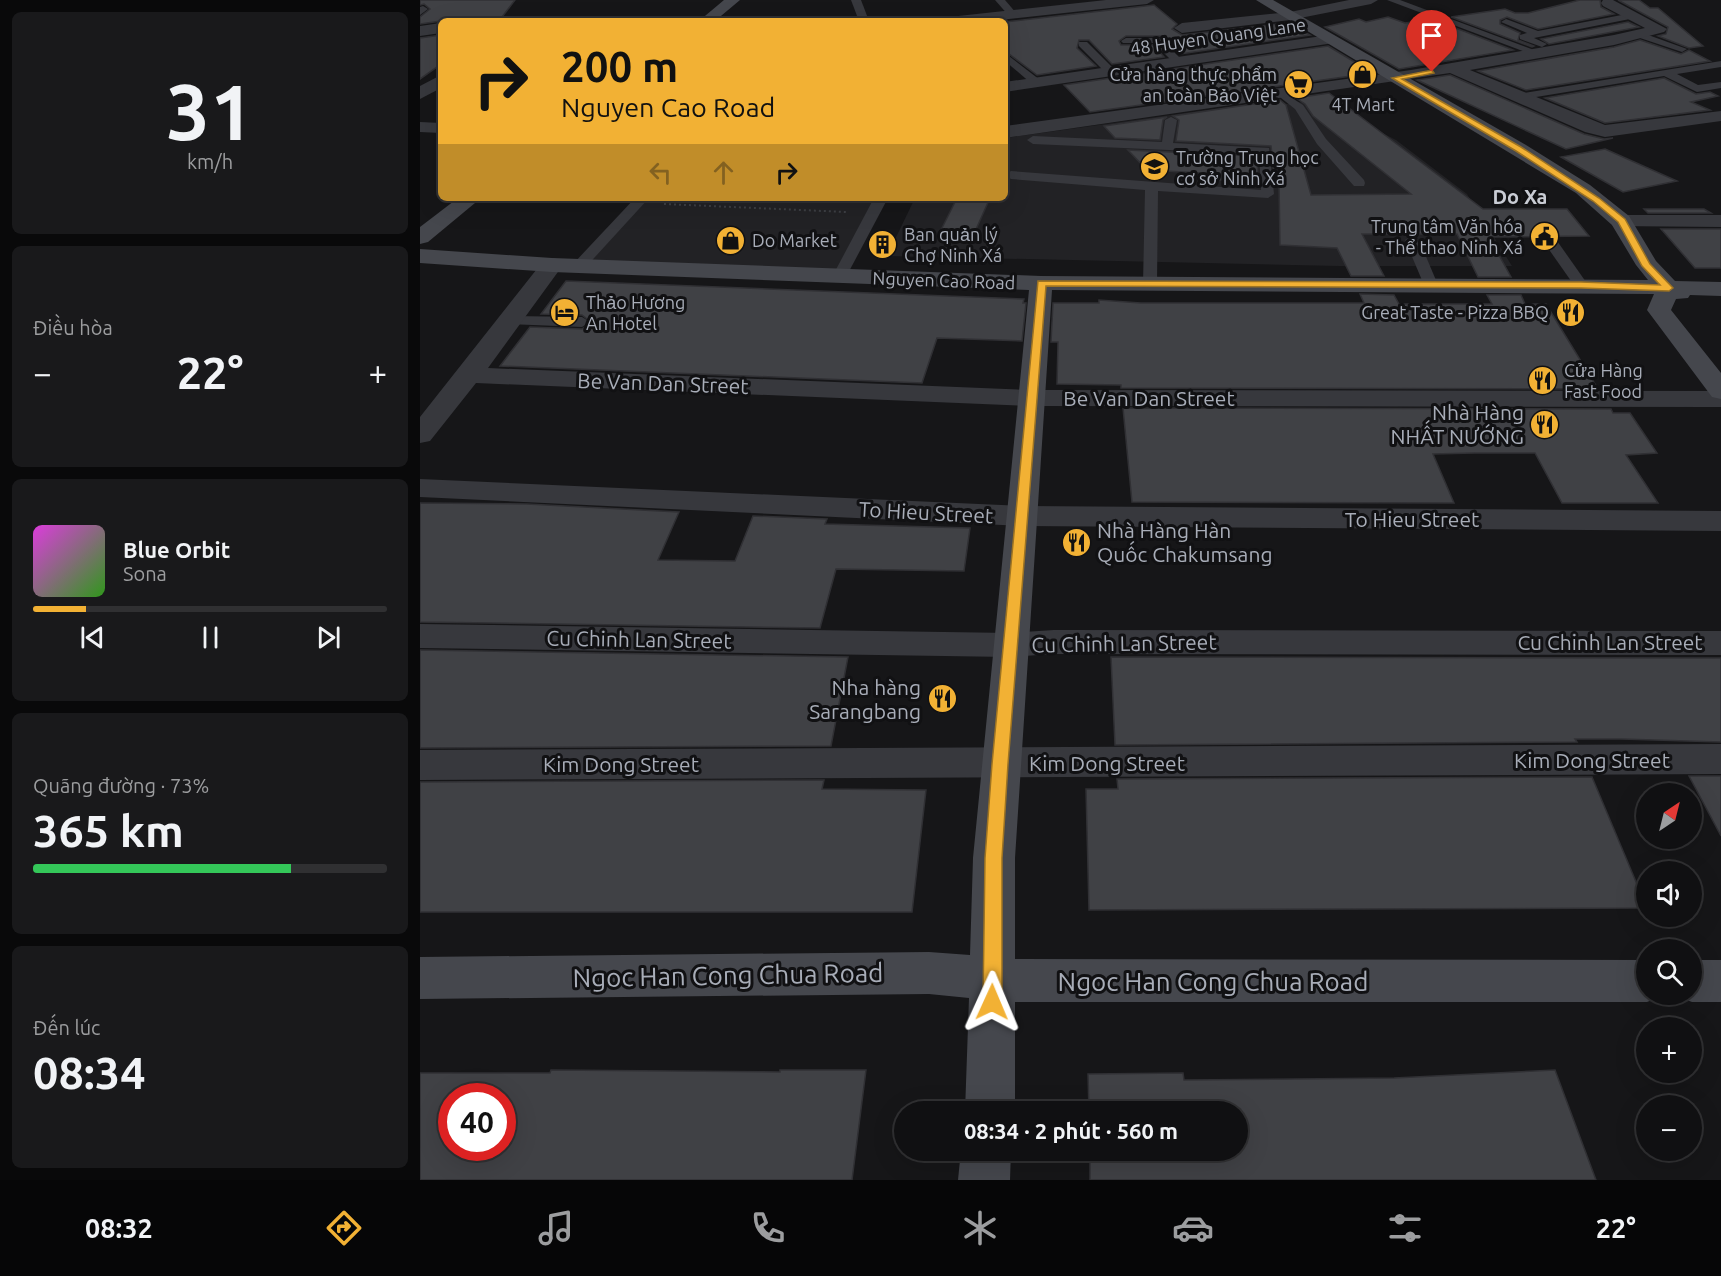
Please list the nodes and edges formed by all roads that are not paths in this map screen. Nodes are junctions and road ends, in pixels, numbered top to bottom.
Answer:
1 (733, 0) edge
2 (856, 0) edge
3 (1000, 0) edge
4 (1147, 0) edge
5 (1263, 0) edge
6 (1371, 0) edge
7 (1392, 0) edge
8 (1608, 3) dead end
9 (1012, 15) junction
10 (1290, 16) junction
11 (1632, 16) junction
12 (710, 18) edge
13 (863, 18) edge
14 (980, 18) edge
15 (1506, 22) dead end
16 (438, 28) edge
17 (1182, 28) dead end
18 (420, 31) edge
19 (1537, 34) junction
20 (1637, 34) junction
21 (1329, 40) junction
22 (1126, 41) dead end
23 (1083, 44) dead end
24 (1682, 49) dead end
25 (1557, 50) junction
26 (1537, 53) junction
27 (1008, 59) edge
28 (1179, 62) junction
29 (1721, 63) edge
30 (1452, 68) junction
31 (1111, 72) junction
32 (1664, 72) junction
33 (1395, 78) junction
34 (438, 82) edge
35 (1036, 82) junction
36 (1721, 85) edge
37 (1008, 87) edge
38 (420, 94) edge
39 (1281, 94) junction
40 (1518, 97) junction
41 (1721, 116) edge
42 (1172, 120) dead end
43 (420, 127) edge
44 (438, 128) edge
45 (1008, 132) edge
46 (1033, 140) dead end
47 (1167, 146) junction
48 (1011, 175) dead end
49 (1359, 183) dead end
50 (1152, 188) junction
51 (467, 201) edge
52 (639, 201) edge
53 (879, 201) edge
54 (1622, 221) junction
55 (1721, 221) edge
56 (420, 237) edge
57 (1412, 240) dead end
58 (1550, 241) dead end
59 (420, 256) edge
60 (552, 265) junction
61 (579, 266) junction
62 (839, 277) junction
63 (1041, 283) junction
64 (1150, 284) junction
65 (1431, 285) junction
66 (1581, 285) junction
67 (1669, 288) junction
68 (1721, 290) edge
69 (1721, 309) edge
70 (511, 321) junction
71 (582, 322) dead end
72 (469, 375) junction
73 (1721, 391) edge
74 (1031, 398) junction
75 (1721, 399) edge
76 (420, 435) edge
77 (420, 488) edge
78 (1023, 516) junction
79 (1721, 521) edge
80 (420, 636) edge
81 (1721, 643) edge
82 (1010, 645) junction
83 (1721, 759) edge
84 (1000, 764) junction
85 (420, 765) edge
86 (420, 978) edge
87 (992, 978) junction
88 (1636, 981) edge
89 (1702, 981) edge
90 (1721, 981) edge
91 (990, 1101) edge
92 (985, 1161) edge
93 (984, 1180) edge

1 - 12 main road
2 - 13 lane
3 - 9 lane
4 - 9 street
5 - 10 main road
6 - 10 street
7 - 26 lane
8 - 11 street
9 - 14 street
10 - 17 street
10 - 21 main road
11 - 19 lane
11 - 20 street
15 - 19 lane
16 - 18 street
19 - 25 lane
20 - 24 lane
20 - 25 street
21 - 28 street, 48 Huyen Quang Lane
21 - 33 main road
22 - 28 lane
23 - 31 lane
25 - 26 street
26 - 30 street
27 - 35 lane
28 - 31 street, 48 Huyen Quang Lane
29 - 32 lane
30 - 33 street
30 - 40 street
31 - 35 street, 48 Huyen Quang Lane
32 - 36 lane
32 - 40 lane
33 - 39 street
33 - 54 main road
34 - 38 street
35 - 37 street, 48 Huyen Quang Lane
39 - 45 street
39 - 49 lane
40 - 41 street
42 - 47 lane
43 - 44 street
46 - 47 lane
47 - 50 lane
48 - 50 lane
50 - 64 lane
51 - 56 main road
52 - 61 lane
53 - 62 lane
54 - 55 street
54 - 67 main road
57 - 65 lane
58 - 66 lane
59 - 60 main road, Nguyen Cao Road
60 - 61 main road, Nguyen Cao Road
60 - 70 street
61 - 62 main road, Nguyen Cao Road
62 - 63 main road, Nguyen Cao Road
63 - 64 main road, Nguyen Cao Road
63 - 74 main road
64 - 65 main road, Nguyen Cao Road
65 - 66 main road, Nguyen Cao Road
66 - 67 main road, Nguyen Cao Road
67 - 68 main road, Nguyen Cao Road
67 - 69 main road
67 - 73 main road
70 - 71 lane
70 - 72 street
72 - 74 street, Be Van Dan Street
72 - 76 street
74 - 75 street, Be Van Dan Street
74 - 78 main road
77 - 78 street, To Hieu Street
78 - 79 street, To Hieu Street
78 - 82 main road
80 - 82 street, Cu Chinh Lan Street
81 - 82 street, Cu Chinh Lan Street
82 - 84 main road
83 - 84 street, Kim Dong Street
84 - 85 street, Kim Dong Street
84 - 87 main road
86 - 87 main road, Ngoc Han Cong Chua Road
87 - 88 main road, Ngoc Han Cong Chua Road
87 - 91 main road
89 - 90 main road
92 - 93 main road

